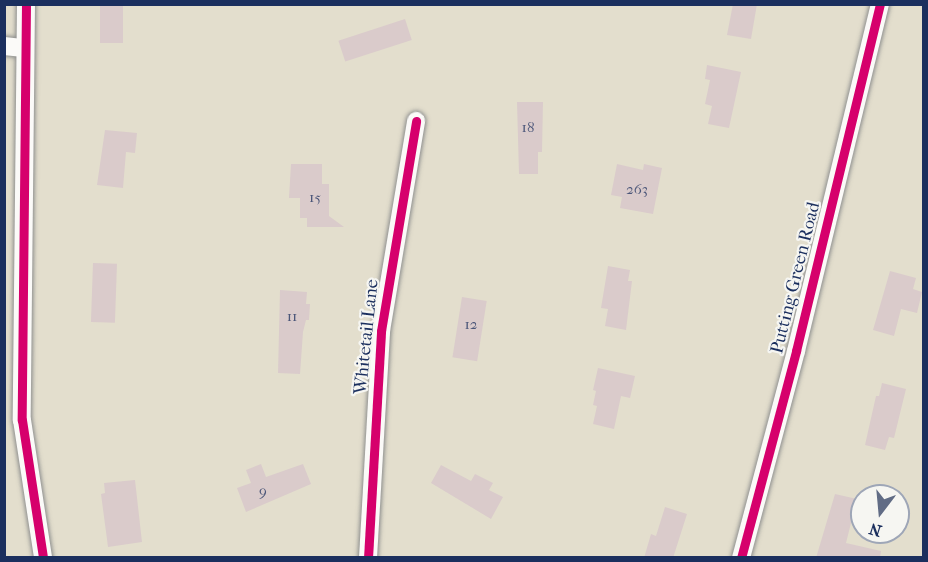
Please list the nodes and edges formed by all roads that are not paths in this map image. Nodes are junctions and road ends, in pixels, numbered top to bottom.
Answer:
1 (26, 4) edge
2 (880, 4) edge
3 (4, 46) edge
4 (24, 48) junction
5 (416, 122) dead end
6 (44, 558) edge
7 (368, 558) edge
8 (741, 558) edge

1 - 4 street
2 - 8 street, Putting Green Road
3 - 4 street
4 - 6 street
5 - 7 street, Whitetail Lane

